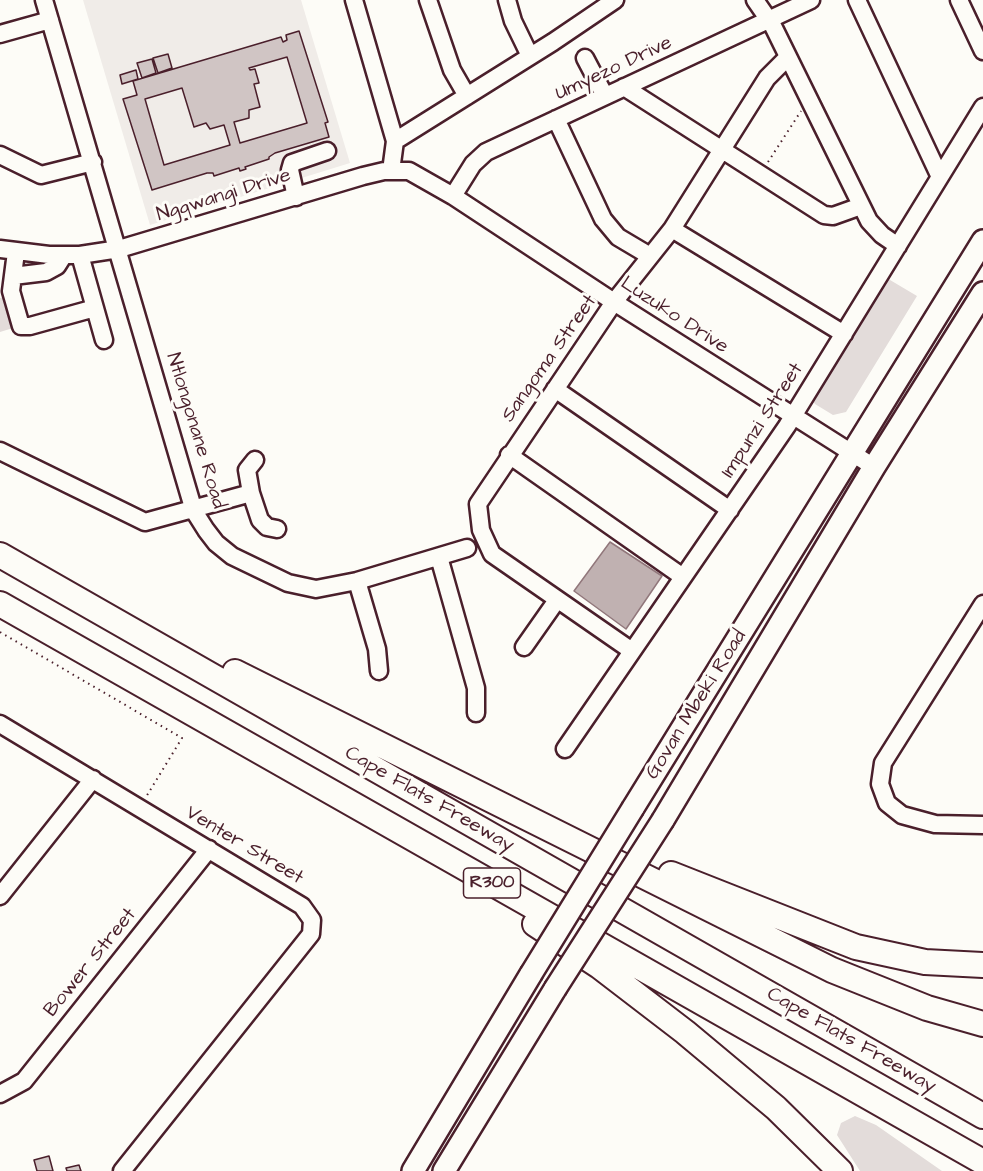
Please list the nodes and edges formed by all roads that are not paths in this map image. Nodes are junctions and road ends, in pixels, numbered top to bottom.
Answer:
1 (44, 0) edge
2 (354, 0) edge
3 (429, 0) edge
4 (507, 0) edge
5 (615, 0) edge
6 (754, 0) edge
7 (811, 0) edge
8 (857, 0) edge
9 (959, 0) edge
10 (591, 6) edge
11 (50, 20) junction
12 (769, 20) junction
13 (0, 34) edge
14 (983, 51) edge
15 (530, 56) junction
16 (788, 57) junction
17 (585, 58) dead end
18 (624, 87) junction
19 (467, 96) junction
20 (605, 96) junction
21 (983, 107) edge
22 (556, 119) junction
23 (395, 141) junction
24 (721, 150) junction
25 (327, 151) dead end
26 (0, 155) edge
27 (93, 162) junction
28 (391, 171) junction
29 (940, 177) junction
30 (453, 196) junction
31 (296, 197) junction
32 (861, 206) junction
33 (672, 228) junction
34 (983, 241) edge
35 (898, 246) junction
36 (119, 249) junction
37 (8, 251) edge
38 (72, 255) junction
39 (650, 256) junction
40 (13, 276) junction
41 (983, 292) edge
42 (614, 302) junction
43 (95, 308) junction
44 (844, 334) junction
45 (104, 340) dead end
46 (555, 389) junction
47 (793, 416) junction
48 (0, 451) edge
49 (852, 453) junction
50 (509, 455) junction
51 (255, 460) dead end
52 (874, 467) junction
53 (251, 493) junction
54 (194, 510) junction
55 (730, 510) junction
56 (277, 529) dead end
57 (467, 548) dead end
58 (0, 555) edge
59 (439, 557) junction
60 (683, 577) junction
61 (357, 581) junction
62 (64, 592) junction
63 (557, 600) junction
64 (0, 604) edge
65 (983, 604) edge
66 (524, 647) dead end
67 (632, 651) junction
68 (379, 671) dead end
69 (476, 712) dead end
70 (0, 724) edge
71 (565, 749) dead end
72 (259, 752) junction
73 (93, 779) junction
74 (983, 825) edge
75 (572, 841) junction
76 (209, 849) junction
77 (0, 896) edge
78 (983, 965) edge
79 (983, 1024) edge
80 (0, 1094) edge
81 (983, 1116) edge
82 (983, 1162) edge
83 (122, 1171) edge
84 (413, 1171) edge
85 (444, 1171) edge
86 (840, 1171) edge

1 - 11 street, Ntlongonane Road
2 - 23 street
3 - 19 street
4 - 15 street
5 - 10 street
6 - 12 street
7 - 12 street, Umyezo Drive
8 - 29 street
9 - 14 street
10 - 15 street
11 - 13 street
11 - 27 street, Ntlongonane Road
12 - 16 street
12 - 18 street, Umyezo Drive
15 - 19 street
16 - 24 street, Sangoma Street
16 - 32 street
17 - 20 street
18 - 20 street, Umyezo Drive
18 - 24 street
19 - 23 street
20 - 22 street, Umyezo Drive
21 - 29 street, Impunzi Street
22 - 30 street, Umyezo Drive
22 - 39 street
23 - 28 street
24 - 32 street
24 - 33 street, Sangoma Street
25 - 31 street
26 - 27 street
27 - 36 street, Ntlongonane Road
28 - 30 street, Ngqwangi Drive
28 - 31 street, Ngqwangi Drive
29 - 35 street, Impunzi Street
30 - 42 street, Luzuko Drive
31 - 36 street, Ngqwangi Drive
32 - 35 street
33 - 39 street, Sangoma Street
33 - 44 street
34 - 49 main road, Govan Mbeki Road
35 - 44 street, Impunzi Street
36 - 38 street, Ngqwangi Drive
36 - 54 street, Ntlongonane Road
37 - 38 street, Ngqwangi Drive
37 - 40 street
38 - 40 street
38 - 43 street
39 - 42 street, Sangoma Street
40 - 43 street
41 - 52 main road, Govan Mbeki Road
42 - 46 street, Sangoma Street
42 - 47 street, Luzuko Drive
43 - 45 street
44 - 47 street, Impunzi Street
46 - 50 street, Sangoma Street
46 - 55 street
47 - 49 street, Luzuko Drive
47 - 55 street, Impunzi Street
48 - 54 street
49 - 52 street, Luzuko Drive
49 - 84 main road, Govan Mbeki Road, bridge
50 - 60 street
50 - 63 street, Sangoma Street
51 - 53 street
52 - 85 main road, Govan Mbeki Road, bridge
53 - 54 street
53 - 56 street
54 - 61 street, Ntlongonane Road
55 - 60 street, Impunzi Street
57 - 59 street, Ntlongonane Road
58 - 62 highway, Cape Flats Freeway / R300
59 - 61 street, Ntlongonane Road
59 - 69 street
60 - 67 street, Impunzi Street
61 - 68 street
62 - 75 highway
62 - 81 highway, Cape Flats Freeway / R300
63 - 66 street
63 - 67 street, Sangoma Street
64 - 72 highway, Cape Flats Freeway / R300
65 - 74 street
67 - 71 street, Impunzi Street
70 - 73 street, Venter Street
72 - 82 highway, Cape Flats Freeway / R300
72 - 86 highway
73 - 76 street, Venter Street
73 - 77 street
75 - 78 highway
75 - 79 highway
76 - 80 street, Bower Street
76 - 83 street, Venter Street

